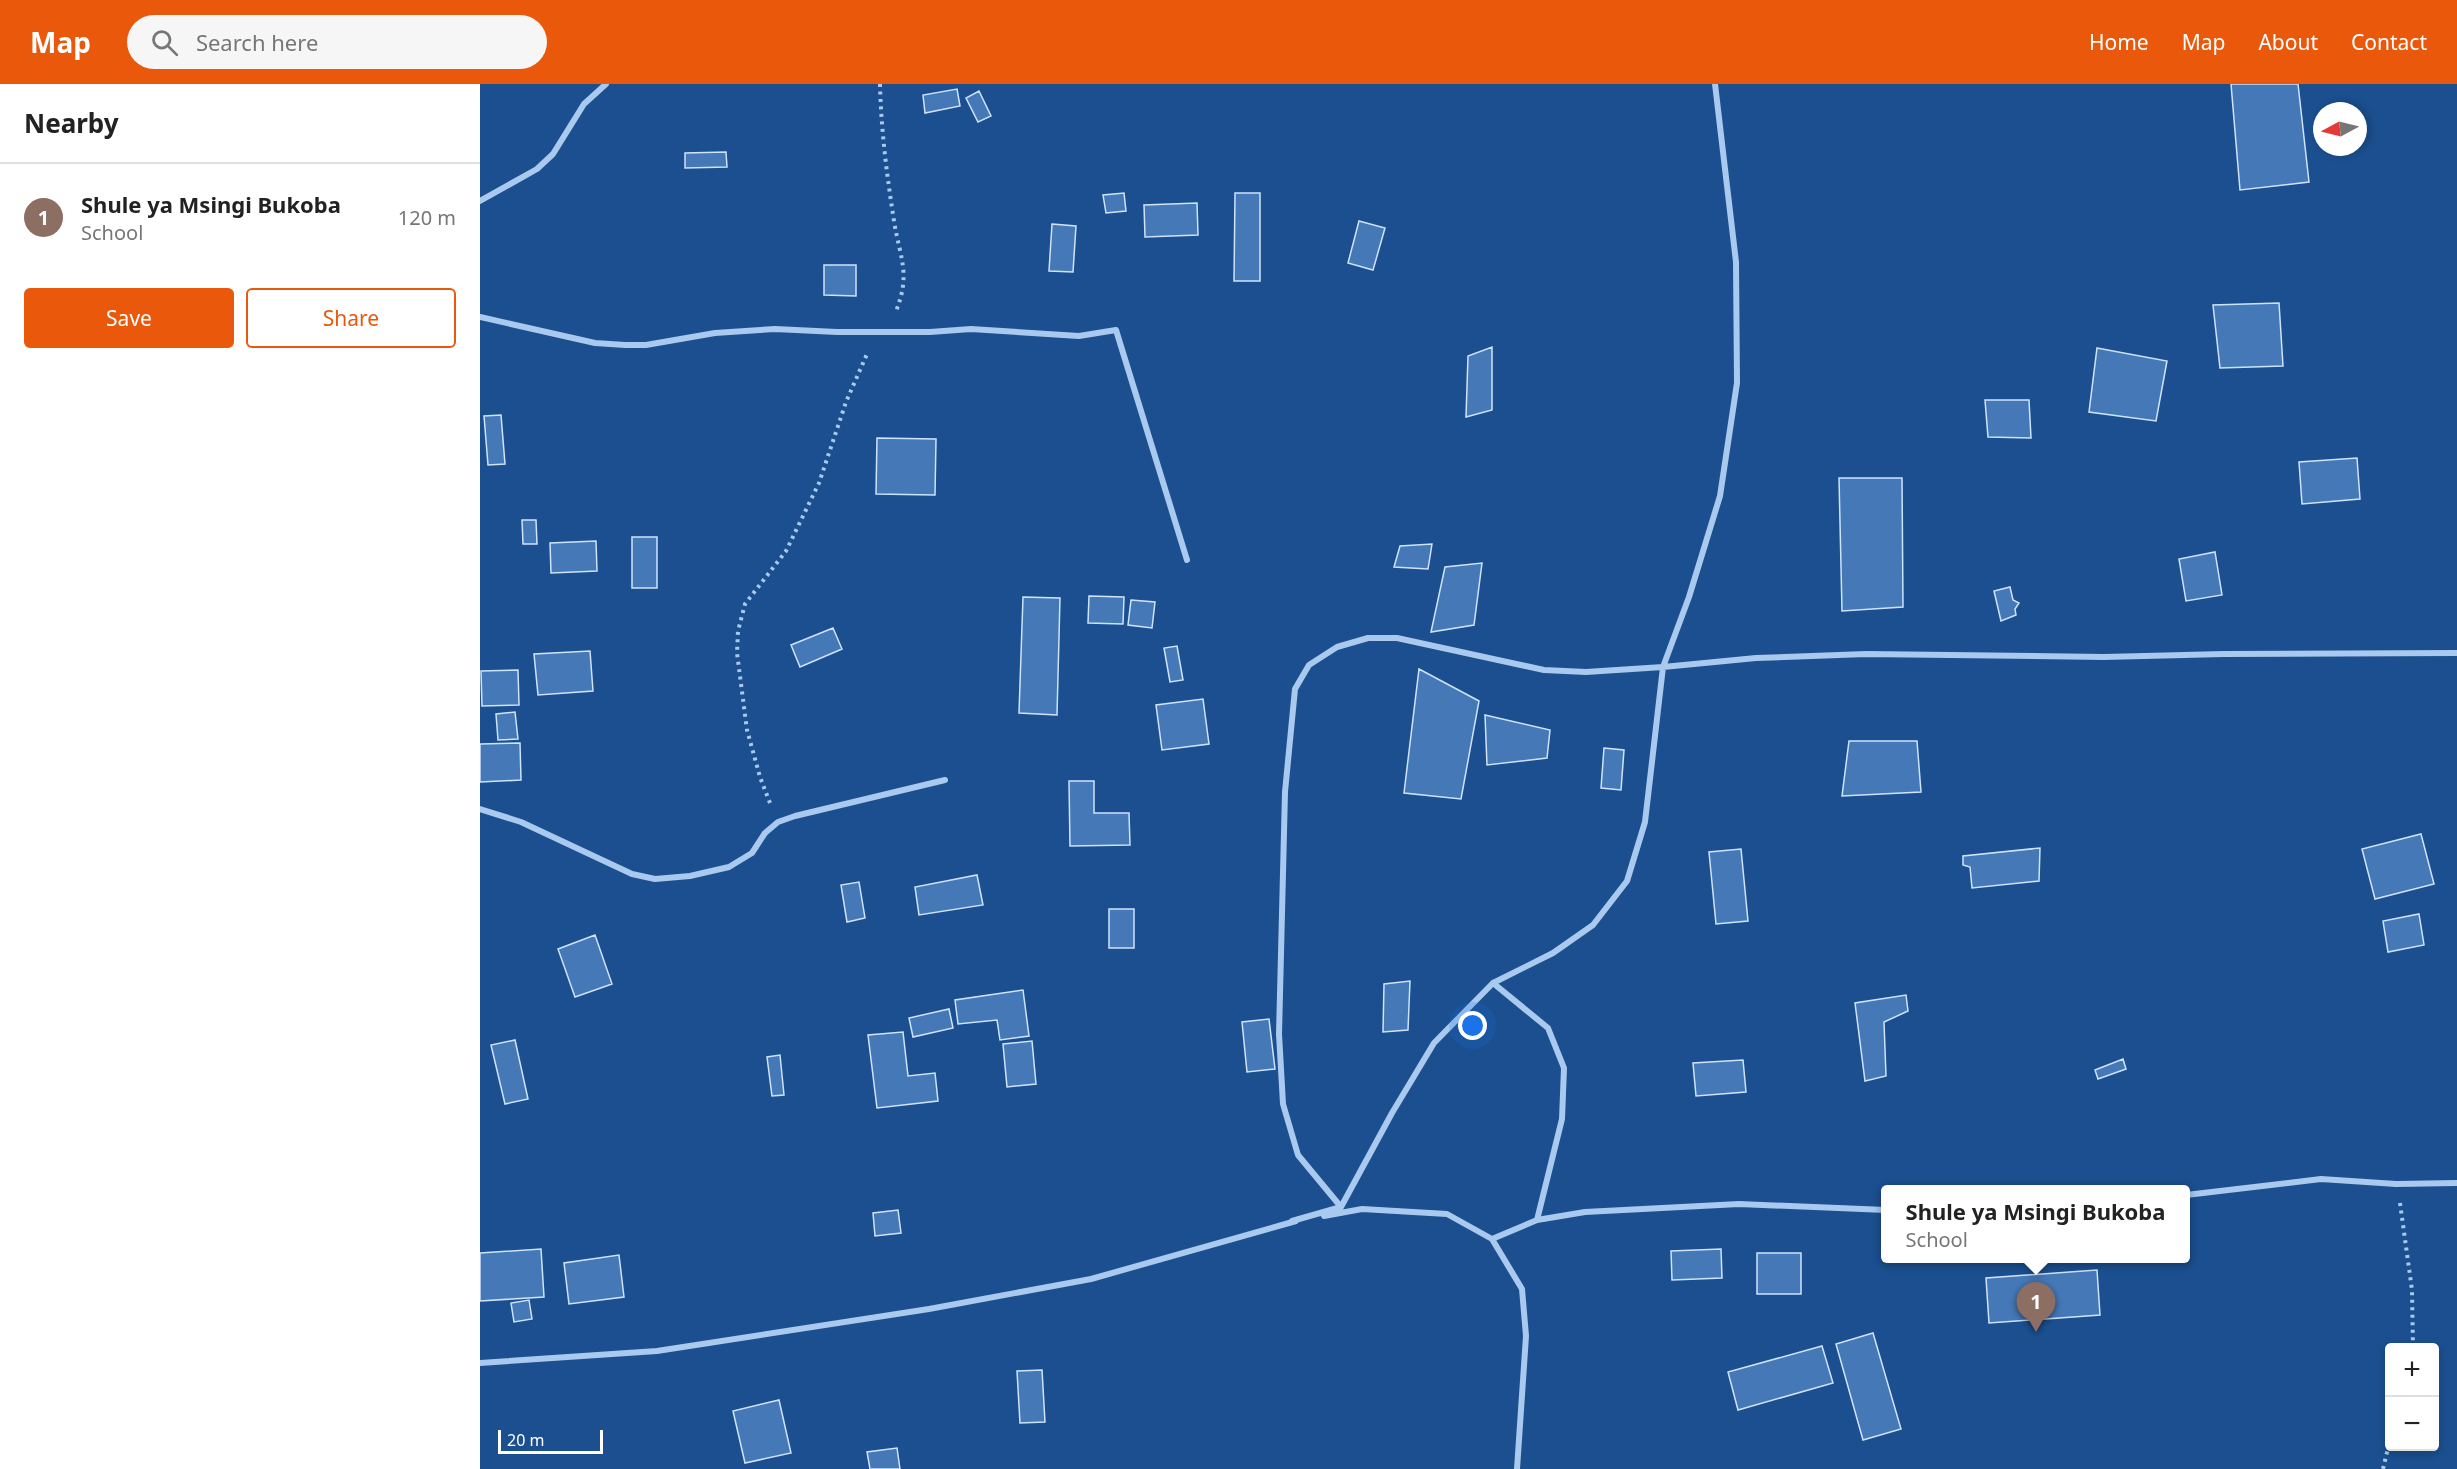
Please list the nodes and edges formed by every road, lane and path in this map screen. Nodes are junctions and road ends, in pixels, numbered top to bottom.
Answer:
1 (606, 84) edge
2 (880, 84) edge
3 (1715, 84) edge
4 (480, 201) edge
5 (480, 317) edge
6 (877, 331) junction
7 (1187, 560) dead end
8 (2457, 653) edge
9 (1663, 667) junction
10 (945, 780) dead end
11 (480, 809) edge
12 (778, 822) junction
13 (1493, 983) junction
14 (2457, 1183) edge
15 (2396, 1184) junction
16 (2190, 1195) edge
17 (1341, 1207) junction
18 (1881, 1210) edge
19 (1537, 1220) junction
20 (1292, 1221) junction
21 (1492, 1239) junction
22 (2413, 1343) edge
23 (480, 1363) edge
24 (2388, 1451) edge
25 (1517, 1469) edge
26 (2384, 1469) edge

1 - 4 street
2 - 6 path
3 - 9 street
5 - 6 street
6 - 7 street
6 - 12 path
8 - 9 street
9 - 13 street
9 - 17 street
10 - 12 street
11 - 12 street
13 - 17 street
13 - 19 street
14 - 15 street
15 - 16 street
15 - 22 path
17 - 20 street
18 - 19 street
19 - 21 street
20 - 21 street
20 - 23 street
21 - 25 street
24 - 26 path

